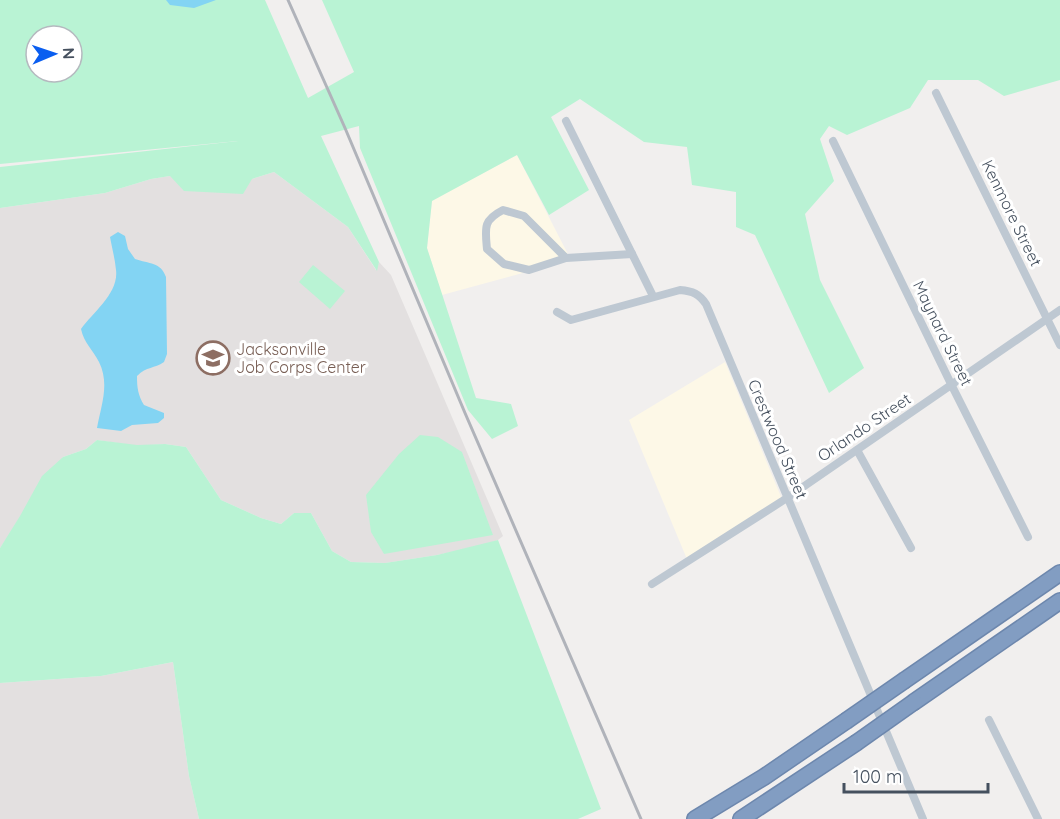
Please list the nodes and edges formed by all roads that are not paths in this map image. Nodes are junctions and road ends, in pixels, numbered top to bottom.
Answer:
1 (936, 93) dead end
2 (566, 121) dead end
3 (833, 141) dead end
4 (632, 254) junction
5 (566, 258) junction
6 (653, 296) junction
7 (1060, 310) edge
8 (557, 312) dead end
9 (1047, 319) junction
10 (1060, 345) edge
11 (952, 386) junction
12 (857, 450) junction
13 (787, 498) junction
14 (1028, 537) dead end
15 (911, 548) dead end
16 (1060, 573) edge
17 (652, 584) dead end
18 (1060, 601) edge
19 (989, 720) dead end
20 (694, 819) edge
21 (741, 819) edge
22 (923, 819) edge
23 (1038, 819) edge

1 - 9 street, Kenmore Street
2 - 4 street
3 - 11 street, Maynard Street
4 - 5 street
4 - 6 street
5 - 5 street
6 - 8 street, Crestwood Street
6 - 13 street, Crestwood Street
7 - 9 street, Orlando Street
9 - 10 street, Kenmore Street
9 - 11 street, Orlando Street
11 - 12 street, Orlando Street
11 - 14 street, Maynard Street
12 - 13 street, Orlando Street
12 - 15 street
13 - 17 street, Orlando Street
13 - 22 street, Crestwood Street
16 - 20 highway, bridge
18 - 21 highway, bridge
19 - 23 street

